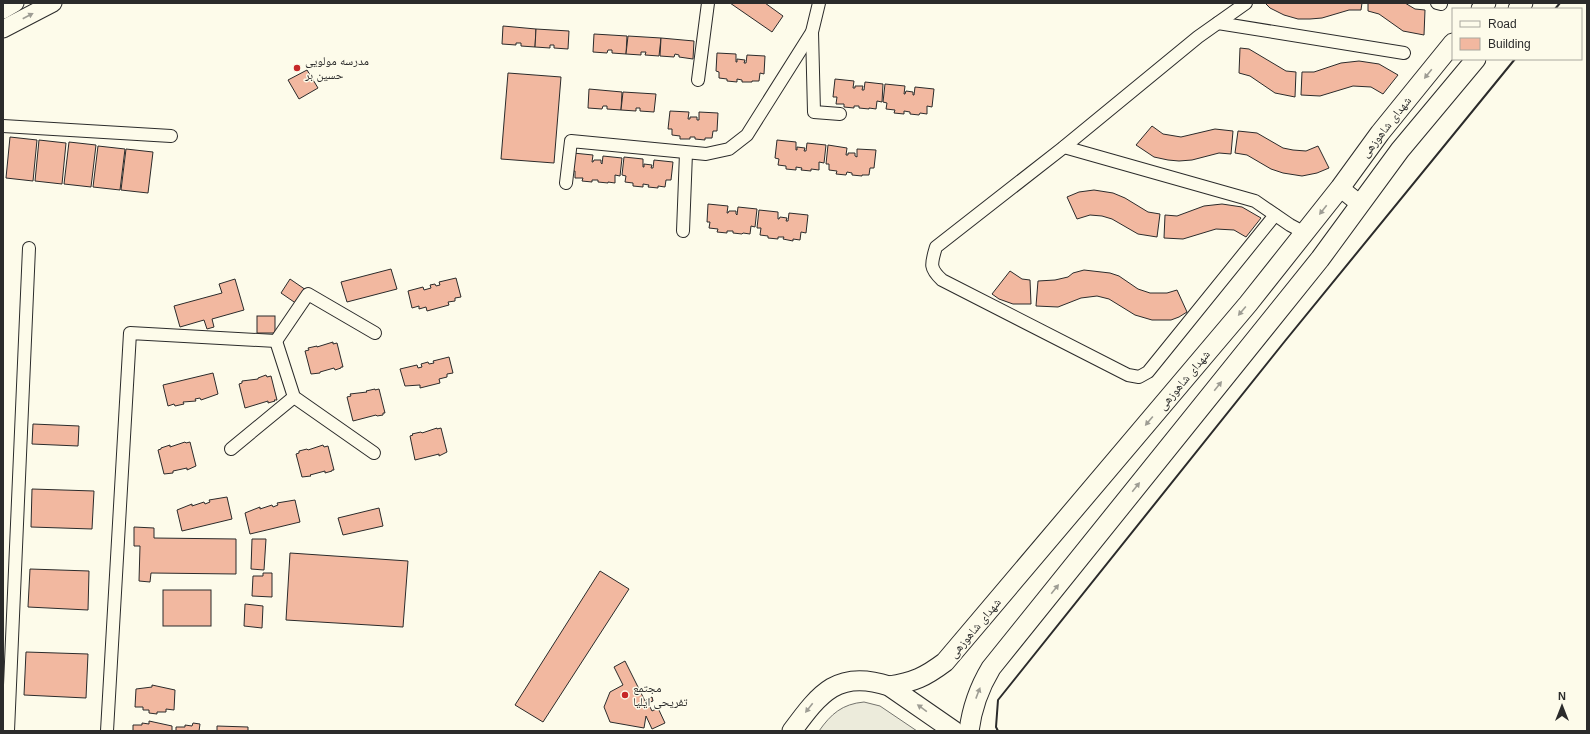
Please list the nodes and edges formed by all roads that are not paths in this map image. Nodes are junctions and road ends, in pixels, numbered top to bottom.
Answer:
1 (15, 3) edge
2 (708, 3) edge
3 (819, 3) edge
4 (1246, 3) edge
5 (50, 4) edge
6 (3, 10) edge
7 (1218, 23) junction
8 (3, 29) edge
9 (812, 32) junction
10 (1452, 44) edge
11 (1404, 53) dead end
12 (1475, 60) edge
13 (698, 80) dead end
14 (840, 114) dead end
15 (3, 126) edge
16 (171, 136) dead end
17 (1064, 147) junction
18 (686, 152) junction
19 (566, 183) dead end
20 (1340, 188) junction
21 (1360, 204) junction
22 (1275, 215) junction
23 (683, 231) dead end
24 (1305, 233) junction
25 (29, 248) dead end
26 (374, 333) dead end
27 (276, 341) junction
28 (294, 397) junction
29 (231, 449) dead end
30 (374, 453) dead end
31 (889, 686) junction
32 (8, 731) edge
33 (107, 731) edge
34 (792, 731) edge
35 (954, 731) edge
36 (969, 731) edge

1 - 6 street
2 - 13 street
3 - 9 street
4 - 7 street
8 -> 5 street
7 - 11 street
7 - 17 street
9 - 14 street
9 - 18 street
10 -> 20 main road, شهدای شاهوزهی
12 - 21 main road, شهدای شاهوزهی
15 - 16 street
17 - 22 street
17 - 22 street
18 - 19 street
18 - 23 street
20 - 21 street
20 -> 24 main road, شهدای شاهوزهی
36 -> 21 main road, شهدای شاهوزهی
22 - 24 street
24 -> 31 main road, شهدای شاهوزهی
25 - 32 street
26 - 27 street
27 - 28 street
27 - 33 street
28 - 29 street
28 - 30 street
31 -> 34 main road
35 -> 31 main road

